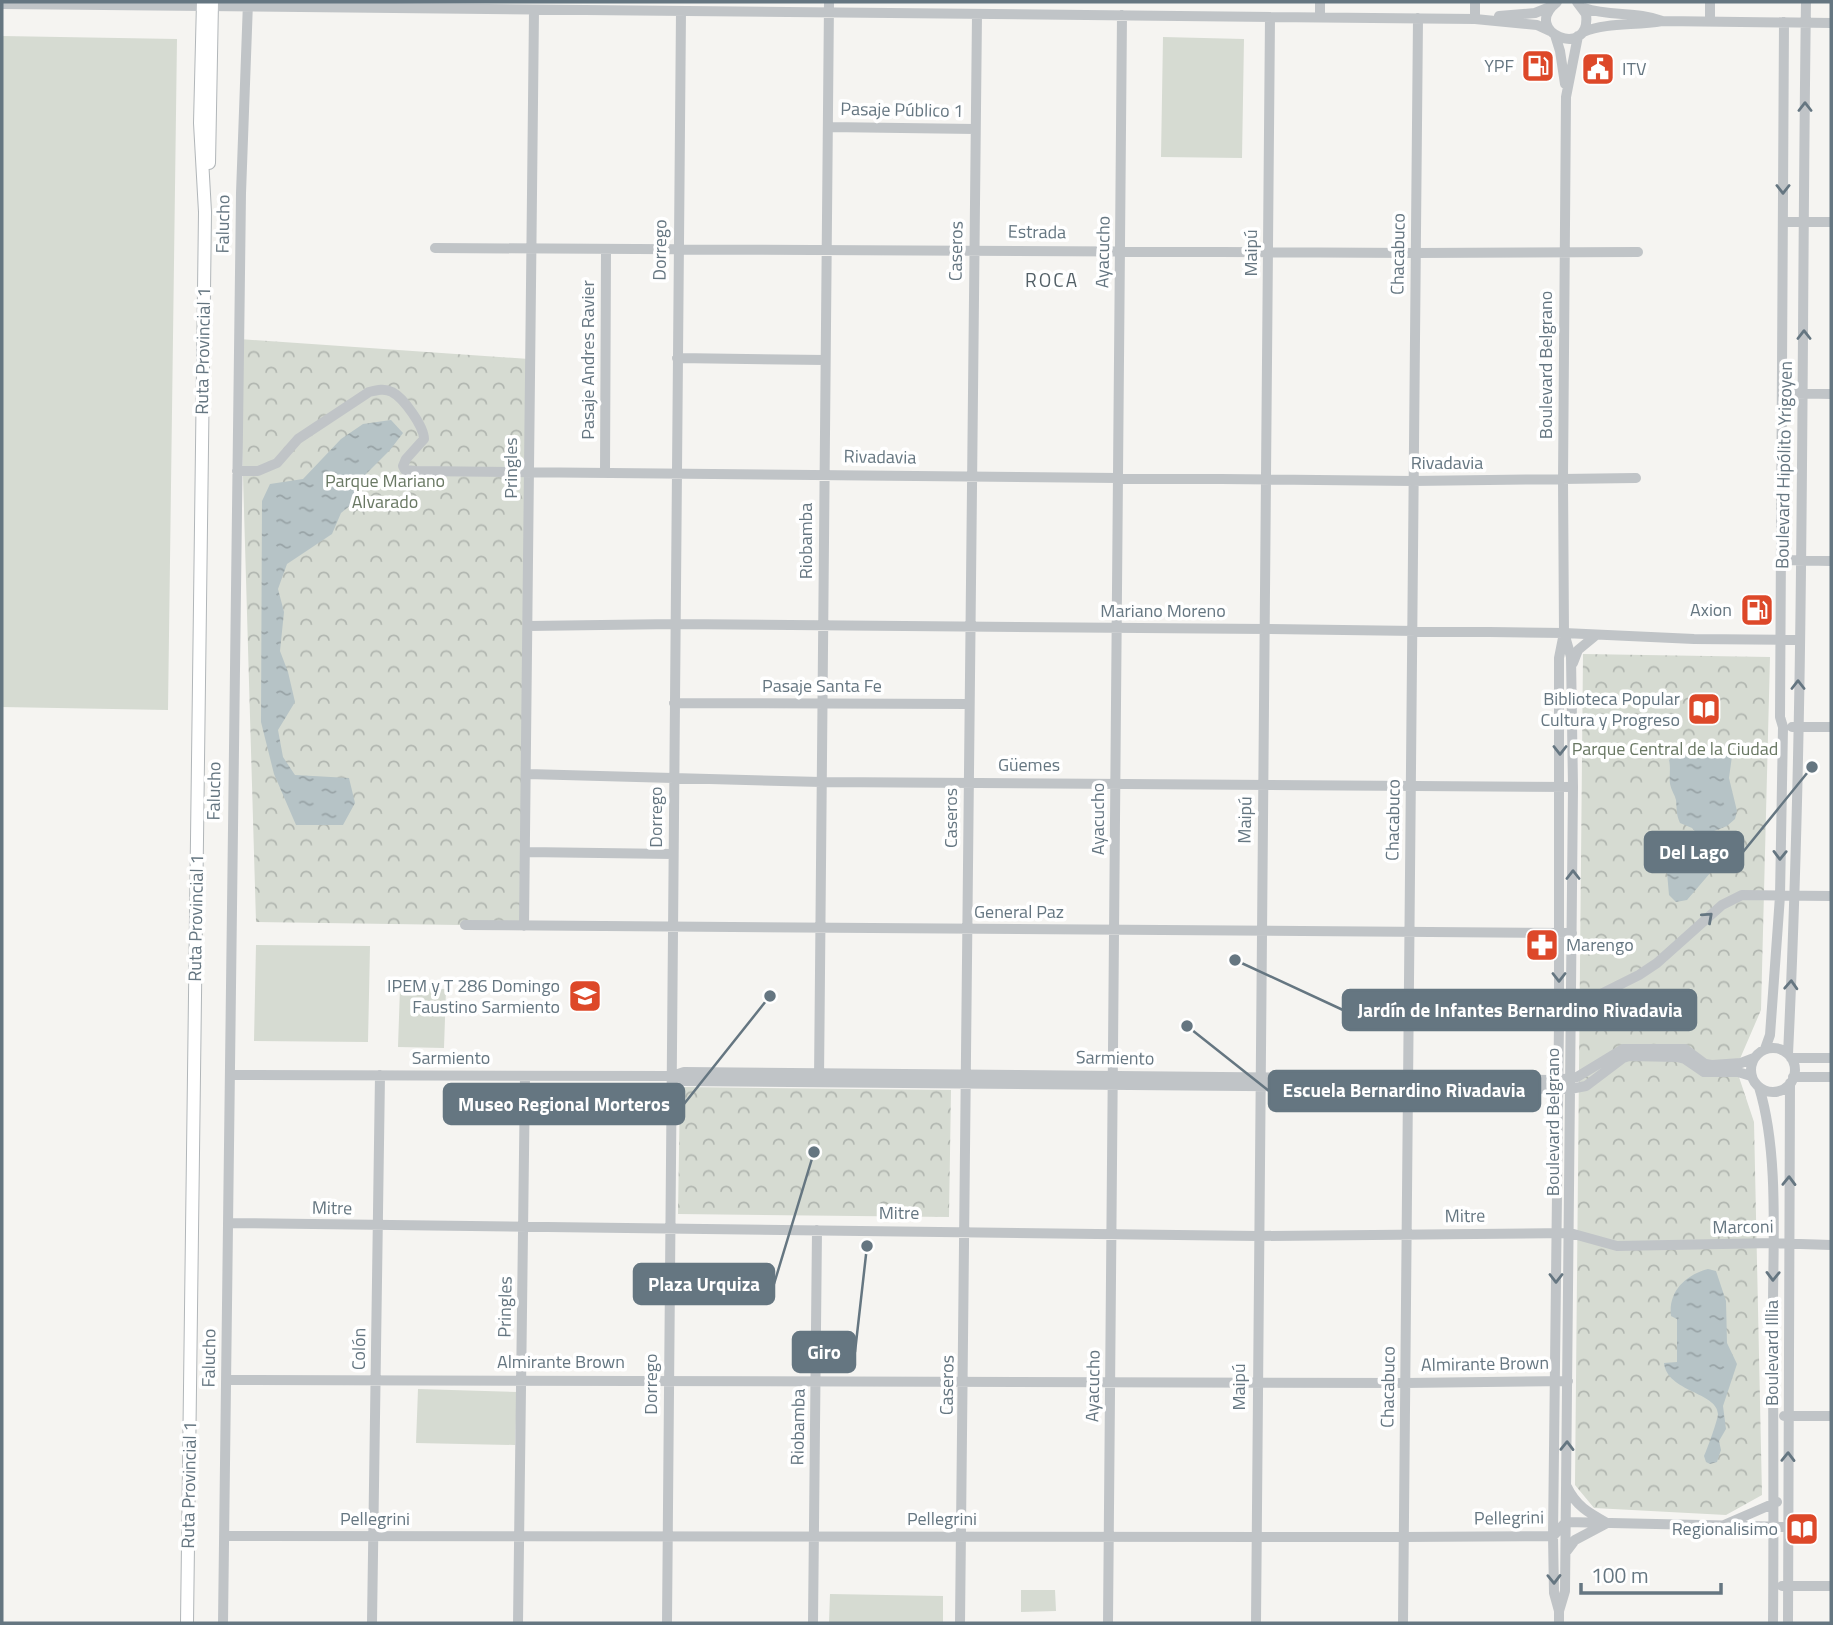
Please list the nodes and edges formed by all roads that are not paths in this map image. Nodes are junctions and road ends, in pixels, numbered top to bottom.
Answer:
1 (987, 2) edge
2 (1151, 2) edge
3 (1320, 2) edge
4 (1475, 2) edge
5 (1710, 2) edge
6 (1806, 2) edge
7 (1554, 3) edge
8 (2, 4) edge
9 (169, 4) edge
10 (207, 4) edge
11 (248, 4) edge
12 (1580, 4) edge
13 (337, 5) edge
14 (501, 6) edge
15 (662, 6) edge
16 (829, 7) edge
17 (534, 10) junction
18 (681, 11) junction
19 (982, 14) junction
20 (1122, 15) junction
21 (1151, 16) junction
22 (1270, 17) junction
23 (1320, 17) junction
24 (1418, 18) junction
25 (1475, 19) junction
26 (1662, 21) junction
27 (1710, 21) junction
28 (1784, 22) junction
29 (1806, 23) junction
30 (1831, 23) edge
31 (1553, 33) junction
32 (1580, 34) junction
33 (1566, 97) junction
34 (828, 127) junction
35 (975, 129) junction
36 (1783, 222) junction
37 (1804, 222) junction
38 (1831, 222) edge
39 (435, 248) dead end
40 (530, 248) junction
41 (606, 249) junction
42 (678, 249) junction
43 (973, 249) junction
44 (826, 250) junction
45 (1120, 251) junction
46 (1269, 251) junction
47 (1638, 252) dead end
48 (1415, 253) junction
49 (1565, 253) junction
50 (677, 358) junction
51 (825, 360) junction
52 (1782, 393) junction
53 (1803, 393) junction
54 (1831, 394) edge
55 (237, 471) junction
56 (529, 471) junction
57 (605, 472) junction
58 (676, 473) junction
59 (824, 474) junction
60 (971, 476) junction
61 (1118, 477) junction
62 (1636, 478) dead end
63 (1267, 479) junction
64 (1563, 480) junction
65 (1413, 481) junction
66 (1781, 560) junction
67 (1800, 560) junction
68 (1831, 561) edge
69 (674, 624) junction
70 (528, 626) junction
71 (822, 626) junction
72 (970, 628) junction
73 (1117, 628) junction
74 (1265, 629) junction
75 (1412, 631) junction
76 (1564, 633) junction
77 (1597, 635) junction
78 (1781, 640) junction
79 (1799, 640) junction
80 (1572, 669) junction
81 (674, 703) junction
82 (822, 704) junction
83 (970, 704) junction
84 (1783, 727) junction
85 (1798, 727) junction
86 (1831, 727) edge
87 (527, 774) junction
88 (673, 779) junction
89 (821, 782) junction
90 (969, 782) junction
91 (1116, 783) junction
92 (1263, 785) junction
93 (1410, 787) junction
94 (1560, 787) junction
95 (1573, 787) junction
96 (526, 852) junction
97 (673, 854) junction
98 (1780, 896) junction
99 (1796, 896) junction
100 (1831, 896) edge
101 (465, 925) dead end
102 (524, 926) junction
103 (673, 926) junction
104 (820, 928) junction
105 (968, 930) junction
106 (1115, 930) junction
107 (1262, 931) junction
108 (1409, 932) junction
109 (1559, 933) junction
110 (1572, 933) junction
111 (1572, 1014) junction
112 (1559, 1023) junction
113 (1765, 1049) junction
114 (1656, 1053) junction
115 (1789, 1056) junction
116 (1754, 1058) junction
117 (1831, 1058) edge
118 (230, 1074) junction
119 (380, 1075) junction
120 (525, 1076) junction
121 (671, 1076) junction
122 (1751, 1076) junction
123 (819, 1077) junction
124 (1831, 1077) edge
125 (966, 1078) junction
126 (1114, 1079) junction
127 (1792, 1080) junction
128 (1260, 1081) junction
129 (1406, 1082) junction
130 (1558, 1084) junction
131 (1570, 1084) junction
132 (1759, 1087) junction
133 (228, 1223) junction
134 (523, 1226) junction
135 (378, 1227) junction
136 (669, 1230) junction
137 (817, 1230) junction
138 (965, 1231) junction
139 (1112, 1233) junction
140 (1556, 1233) junction
141 (1570, 1233) junction
142 (1406, 1235) junction
143 (1258, 1236) junction
144 (1774, 1243) junction
145 (1789, 1244) junction
146 (1831, 1245) edge
147 (376, 1379) junction
148 (226, 1380) junction
149 (522, 1380) junction
150 (669, 1380) junction
151 (816, 1380) junction
152 (964, 1381) junction
153 (1110, 1381) junction
154 (1555, 1381) junction
155 (1568, 1381) junction
156 (1256, 1382) junction
157 (1405, 1383) junction
158 (1774, 1416) junction
159 (1789, 1416) junction
160 (1831, 1416) edge
161 (1566, 1485) junction
162 (1773, 1502) junction
163 (1788, 1502) junction
164 (1566, 1522) junction
165 (1606, 1523) junction
166 (1722, 1526) junction
167 (1773, 1527) junction
168 (1788, 1527) junction
169 (224, 1536) junction
170 (373, 1536) junction
171 (518, 1536) junction
172 (668, 1536) junction
173 (1553, 1536) junction
174 (814, 1537) junction
175 (962, 1537) junction
176 (1109, 1537) junction
177 (1257, 1537) junction
178 (1404, 1537) junction
179 (1566, 1552) junction
180 (1773, 1586) junction
181 (1788, 1586) junction
182 (1831, 1586) edge
183 (1559, 1611) junction
184 (187, 1623) edge
185 (223, 1623) edge
186 (372, 1623) edge
187 (518, 1623) edge
188 (667, 1623) edge
189 (813, 1623) edge
190 (960, 1623) edge
191 (1108, 1623) edge
192 (1256, 1623) edge
193 (1403, 1623) edge
194 (1559, 1623) edge
195 (1773, 1623) edge
196 (1788, 1623) edge

1 - 19 street, Caseros
2 - 21 street
3 - 23 street
4 - 25 street
5 - 27 street
6 - 29 street, Boulevard Hipólito Yrigoyen
7 - 25 street
7 - 31 street, Boulevard Belgrano
8 - 9 street
9 - 10 street
10 - 11 street
10 - 184 main road, Ruta Provincial 1
11 - 13 street
11 - 55 street, Falucho
12 - 26 street
12 - 32 street, Boulevard Belgrano
13 - 14 street
14 - 17 street
15 - 17 street
15 - 18 street
16 - 18 street
16 - 19 street
16 - 34 street, Riobamba
17 - 40 street, Pringles
18 - 42 street, Dorrego
19 - 20 street
19 - 35 street, Caseros
20 - 21 street
20 - 45 street, Ayacucho
21 - 22 street
22 - 23 street
22 - 46 street, Maipú
23 - 24 street
24 - 25 street
24 - 48 street, Chacabuco
25 - 31 street
26 - 27 street
26 - 32 street
27 - 28 street
28 - 29 street
28 -> 36 street, Boulevard Hipólito Yrigoyen
29 - 30 street
37 -> 29 street, Boulevard Hipólito Yrigoyen
31 - 32 street
31 - 33 street, Boulevard Belgrano
32 - 33 street, Boulevard Belgrano
33 - 49 street, Boulevard Belgrano
34 - 35 street, Pasaje Público 1
34 - 44 street, Riobamba
35 - 43 street, Caseros
36 - 37 street
36 - 52 street, Boulevard Hipólito Yrigoyen
37 - 38 street
53 -> 37 street, Boulevard Hipólito Yrigoyen
39 - 40 street, Estrada
40 - 41 street, Estrada
40 - 56 street, Pringles
41 - 42 street, Estrada
41 - 57 street, Pasaje Andres Ravier
42 - 44 street, Estrada
42 - 50 street, Dorrego
43 - 44 street, Estrada
43 - 45 street, Estrada
43 - 60 street, Caseros
44 - 51 street, Riobamba
45 - 46 street, Estrada
45 - 61 street, Ayacucho
46 - 48 street, Estrada
46 - 63 street, Maipú
47 - 49 street, Estrada
48 - 49 street, Estrada
48 - 65 street, Chacabuco
49 - 64 street, Boulevard Belgrano
50 - 51 street
50 - 58 street, Dorrego
51 - 59 street, Riobamba
52 - 53 street
52 - 66 street, Boulevard Hipólito Yrigoyen
53 - 54 street
53 - 67 street, Boulevard Hipólito Yrigoyen
55 - 56 street, Rivadavia
55 - 118 street, Falucho
56 - 57 street, Rivadavia
56 - 70 street, Pringles
57 - 58 street, Rivadavia
58 - 59 street, Rivadavia
58 - 69 street, Dorrego
59 - 60 street, Rivadavia
59 - 71 street, Riobamba
60 - 61 street, Rivadavia
60 - 72 street, Caseros
61 - 63 street, Rivadavia
61 - 73 street, Ayacucho
62 - 64 street, Rivadavia
63 - 65 street, Rivadavia
63 - 74 street, Maipú
64 - 65 street, Rivadavia
64 - 76 street, Boulevard Belgrano
65 - 75 street, Chacabuco
66 - 67 street
66 - 78 street, Boulevard Hipólito Yrigoyen
67 - 68 street
67 - 79 street, Boulevard Hipólito Yrigoyen
69 - 70 street, Mariano Moreno
69 - 71 street, Mariano Moreno
69 - 81 street, Dorrego
70 - 87 street, Pringles
71 - 72 street, Mariano Moreno
71 - 82 street, Riobamba
72 - 73 street, Mariano Moreno
72 - 83 street, Caseros
73 - 74 street, Mariano Moreno
73 - 91 street, Ayacucho
74 - 75 street, Mariano Moreno
74 - 92 street, Maipú
75 - 76 street, Mariano Moreno
75 - 93 street, Chacabuco
76 - 77 street, Mariano Moreno
76 - 80 street, Boulevard Belgrano
76 -> 94 street, Boulevard Belgrano
77 - 78 street, Mariano Moreno
77 - 80 street
78 - 79 street, Mariano Moreno
78 - 84 street, Boulevard Hipólito Yrigoyen
85 -> 79 street, Boulevard Hipólito Yrigoyen
80 - 95 street, Boulevard Belgrano
81 - 82 street, Pasaje Santa Fe
81 - 88 street, Dorrego
82 - 83 street, Pasaje Santa Fe
82 - 89 street, Riobamba
83 - 90 street, Caseros
84 - 85 street
84 -> 98 street, Boulevard Hipólito Yrigoyen
85 - 86 street
85 - 99 street, Boulevard Hipólito Yrigoyen
87 - 88 street, Güemes
87 - 96 street, Pringles
88 - 89 street, Güemes
88 - 97 street, Dorrego
89 - 90 street, Güemes
89 - 104 street, Riobamba
90 - 91 street, Güemes
90 - 105 street, Caseros
91 - 92 street, Güemes
91 - 106 street, Ayacucho
92 - 93 street, Güemes
92 - 107 street, Maipú
93 - 94 street, Güemes
93 - 108 street, Chacabuco
94 - 95 street, Güemes
94 - 109 street, Boulevard Belgrano
110 -> 95 street, Boulevard Belgrano
96 - 97 street
96 - 102 street, Pringles
97 - 103 street, Dorrego
98 - 99 street
111 -> 98 street
98 - 113 street, Boulevard Hipólito Yrigoyen
99 - 100 street
115 -> 99 street, Boulevard Hipólito Yrigoyen
101 - 102 street, General Paz
102 - 103 street, General Paz
103 - 104 street, General Paz
103 - 121 street, Dorrego
104 - 105 street, General Paz
104 - 123 street, Riobamba
105 - 106 street, General Paz
105 - 125 street, Caseros
106 - 107 street, General Paz
106 - 126 street, Ayacucho
107 - 108 street, General Paz
107 - 128 street, Maipú
108 - 109 street, General Paz
108 - 129 street, Chacabuco
109 - 110 street, General Paz
109 -> 112 street, Boulevard Belgrano
110 - 111 street, Boulevard Belgrano
111 - 112 street
111 - 131 street, Boulevard Belgrano
112 - 130 street, Boulevard Belgrano
113 - 115 street
113 - 116 street
114 - 116 street
114 - 122 street
114 - 131 street
115 - 117 street
115 - 127 street
116 - 122 street
118 - 119 street, Sarmiento
118 - 133 street, Falucho
119 - 120 street, Sarmiento
119 - 135 street, Colón
120 - 121 street, Sarmiento
120 - 134 street, Pringles
121 - 123 street, Sarmiento
121 - 136 street, Dorrego
122 - 132 street
123 - 125 street, Sarmiento
124 - 127 street
125 - 126 street, Sarmiento
125 - 138 street, Caseros
126 - 128 street, Sarmiento
126 - 139 street, Ayacucho
127 - 132 street
145 -> 127 street, Boulevard Illia
128 - 129 street, Sarmiento
128 - 143 street, Maipú
129 - 130 street, Sarmiento
129 - 142 street, Chacabuco
130 - 131 street, Sarmiento
130 - 140 street, Boulevard Belgrano
131 - 141 street, Boulevard Belgrano
132 - 144 street, Boulevard Illia
133 - 135 street, Mitre
133 - 148 street, Falucho
134 - 135 street, Mitre
134 - 136 street, Mitre
134 - 149 street, Pringles
135 - 147 street, Colón
136 - 137 street, Mitre
136 - 150 street, Dorrego
137 - 138 street, Mitre
137 - 151 street, Riobamba
138 - 139 street, Mitre
138 - 152 street, Caseros
139 - 143 street, Mitre
139 - 153 street, Ayacucho
140 - 141 street, Mitre
140 - 142 street, Mitre
140 -> 154 street, Boulevard Belgrano
141 - 144 street, Marconi
141 - 155 street, Boulevard Belgrano
142 - 143 street, Mitre
142 - 157 street, Chacabuco
143 - 156 street, Maipú
144 - 145 street, Marconi
144 -> 158 street, Boulevard Illia
145 - 146 street, Marconi
145 - 159 street, Boulevard Illia
147 - 148 street, Almirante Brown
147 - 149 street, Almirante Brown
147 - 170 street, Colón
148 - 169 street, Falucho
149 - 150 street, Almirante Brown
149 - 171 street, Pringles
150 - 151 street, Almirante Brown
150 - 172 street, Dorrego
151 - 152 street, Almirante Brown
151 - 174 street, Riobamba
152 - 153 street, Almirante Brown
152 - 175 street, Caseros
153 - 156 street, Almirante Brown
153 - 176 street, Ayacucho
154 - 155 street, Almirante Brown
154 - 157 street, Almirante Brown
154 - 173 street, Boulevard Belgrano
161 -> 155 street, Boulevard Belgrano
156 - 157 street, Almirante Brown
156 - 177 street, Maipú
157 - 178 street, Chacabuco
158 - 159 street
158 - 162 street, Boulevard Illia
159 - 160 street
163 -> 159 street, Boulevard Illia
161 - 164 street, Boulevard Belgrano
161 - 165 street
162 - 163 street
162 - 166 street
162 - 167 street, Boulevard Illia
163 - 168 street, Boulevard Illia
164 - 165 street, Pellegrini
164 - 173 street, Pellegrini
164 - 179 street, Boulevard Belgrano
165 - 166 street, Pellegrini
165 - 179 street
166 - 167 street, Pellegrini
167 - 168 street, Pellegrini
167 - 180 street, Boulevard Illia
168 - 181 street, Boulevard Illia
169 - 170 street, Pellegrini
169 - 185 street, Falucho
170 - 171 street, Pellegrini
170 - 186 street, Colón
171 - 172 street, Pellegrini
171 - 187 street, Pringles
172 - 174 street, Pellegrini
172 - 188 street, Dorrego
173 - 178 street, Pellegrini
173 -> 183 street, Boulevard Belgrano
174 - 175 street, Pellegrini
174 - 189 street, Riobamba
175 - 176 street, Pellegrini
175 - 190 street, Caseros
176 - 177 street, Pellegrini
176 - 191 street, Ayacucho
177 - 178 street, Pellegrini
177 - 192 street, Maipú
178 - 193 street, Chacabuco
179 - 183 street, Boulevard Belgrano
180 - 181 street
180 - 195 street, Boulevard Illia
181 - 182 street
181 - 196 street, Boulevard Illia
183 - 194 street, Boulevard Belgrano

